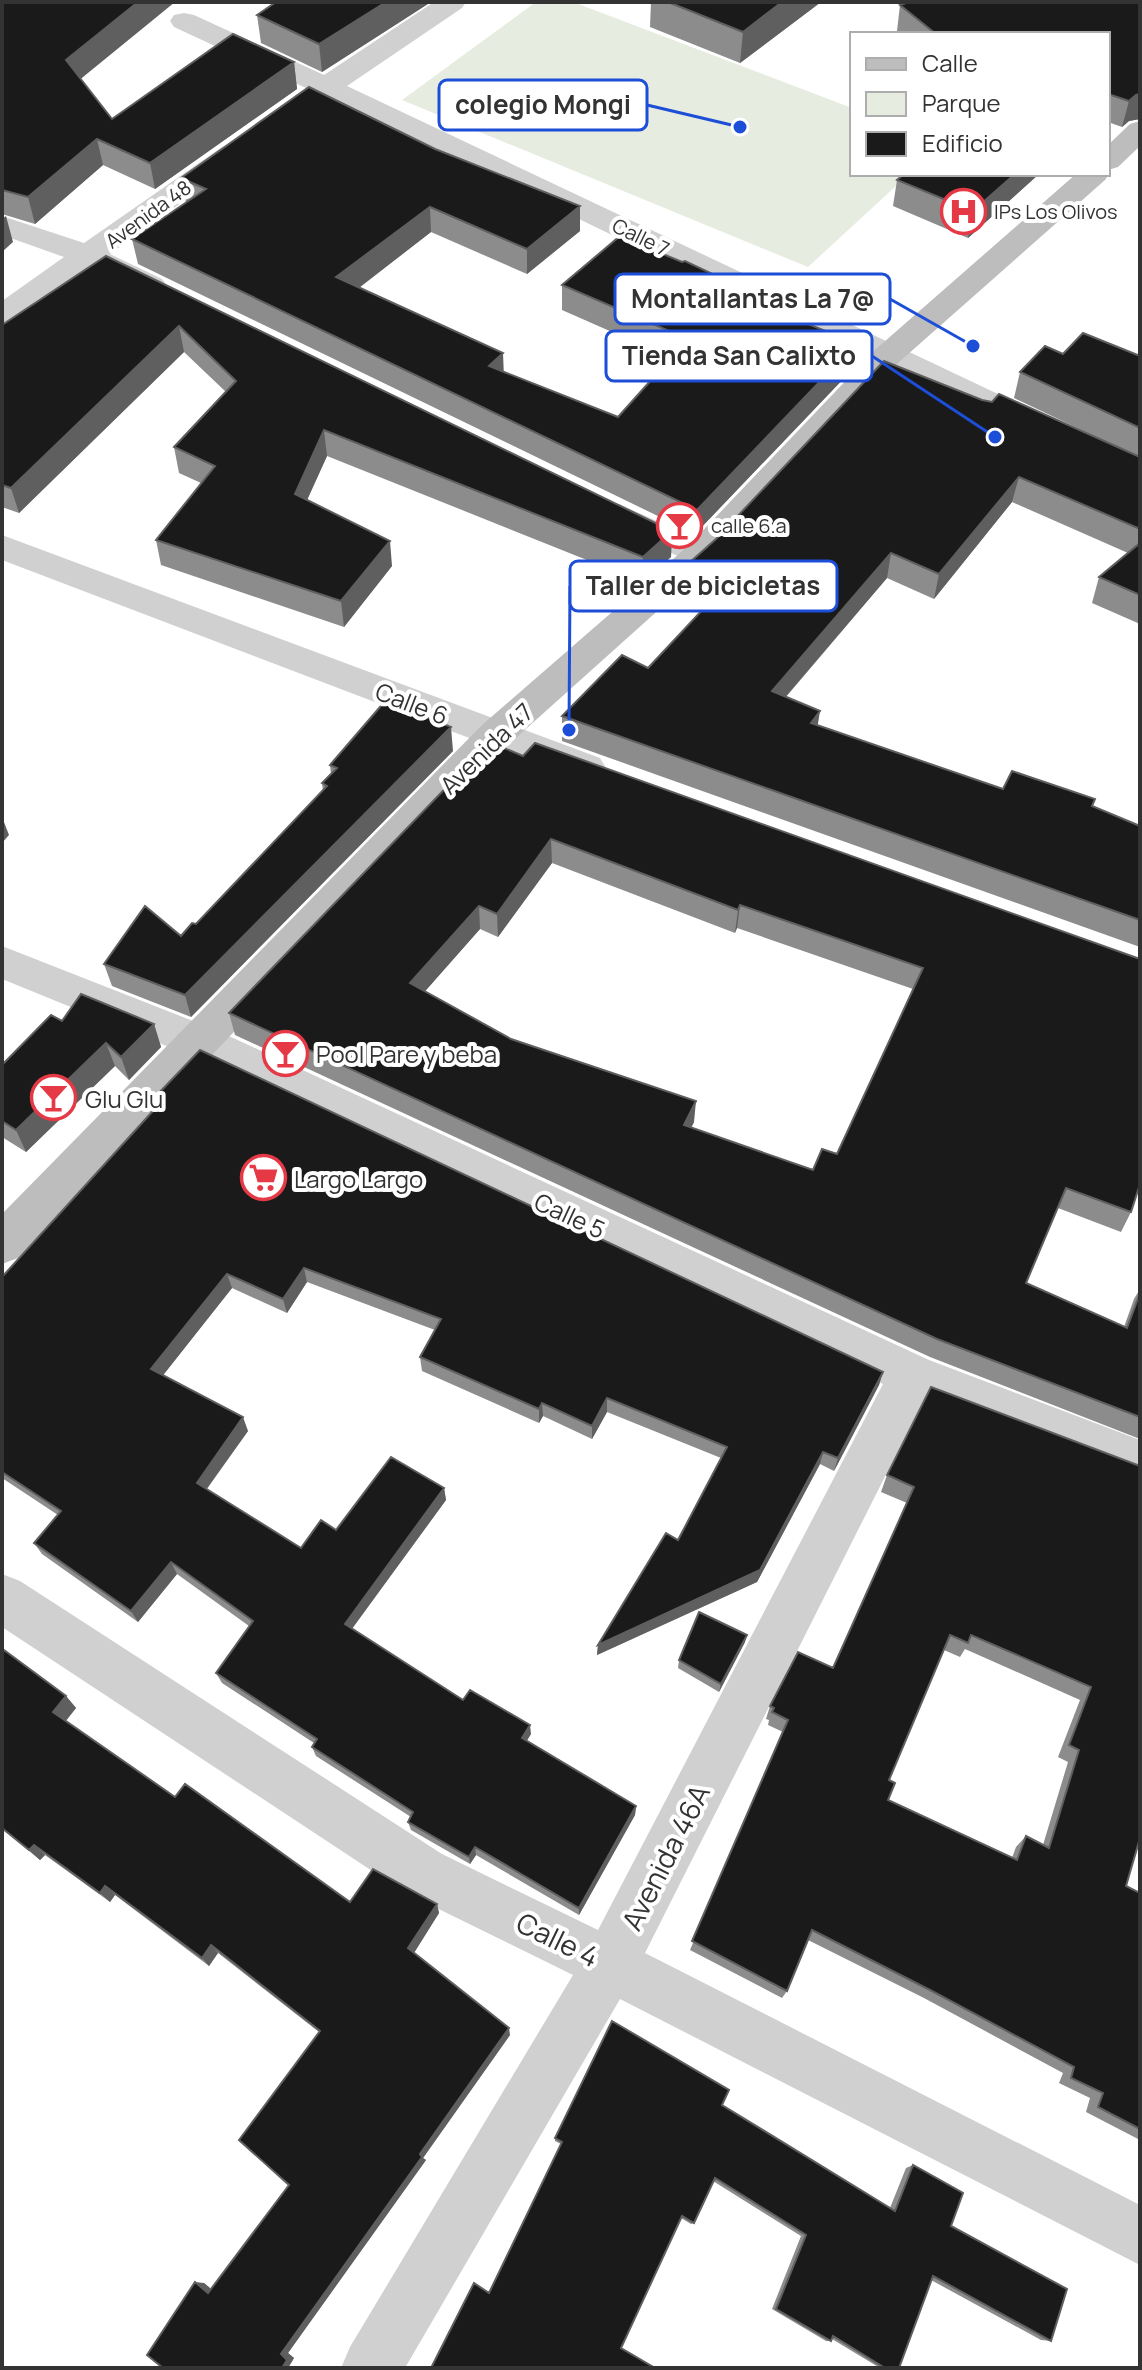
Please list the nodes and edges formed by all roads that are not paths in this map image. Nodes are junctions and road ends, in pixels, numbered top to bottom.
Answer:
1 (452, 2) edge
2 (184, 21) dead end
3 (325, 86) junction
4 (288, 113) edge
5 (251, 139) edge
6 (1092, 176) edge
7 (2, 225) edge
8 (90, 256) junction
9 (175, 298) edge
10 (2, 316) edge
11 (887, 356) junction
12 (1042, 429) edge
13 (597, 506) edge
14 (2, 547) edge
15 (700, 554) junction
16 (495, 735) junction
17 (615, 778) edge
18 (2, 962) edge
19 (201, 1042) junction
20 (2, 1244) edge
21 (912, 1375) junction
22 (1140, 1462) edge
23 (2, 1598) edge
24 (610, 1964) junction
25 (1140, 2236) edge
26 (371, 2368) edge

1 - 3 street
2 - 3 street, Calle 7
3 - 4 street
3 - 11 street, Calle 7
5 - 8 street, Avenida 48
6 - 11 street, Avenida 47
7 - 8 street
8 - 9 street
8 - 10 street, Avenida 48
11 - 12 street, Calle 7
11 - 15 street, Avenida 47
13 - 15 street
14 - 16 street, Calle 6
15 - 16 street, Avenida 47
16 - 17 street, Calle 6
16 - 19 street, Avenida 47
18 - 19 street, Calle 5
19 - 20 street, Avenida 47
19 - 21 street, Calle 5
21 - 22 street, Calle 5
21 - 24 street, Avenida 46A
23 - 24 street, Calle 4
24 - 25 street, Calle 4
24 - 26 street, Avenida 46A

